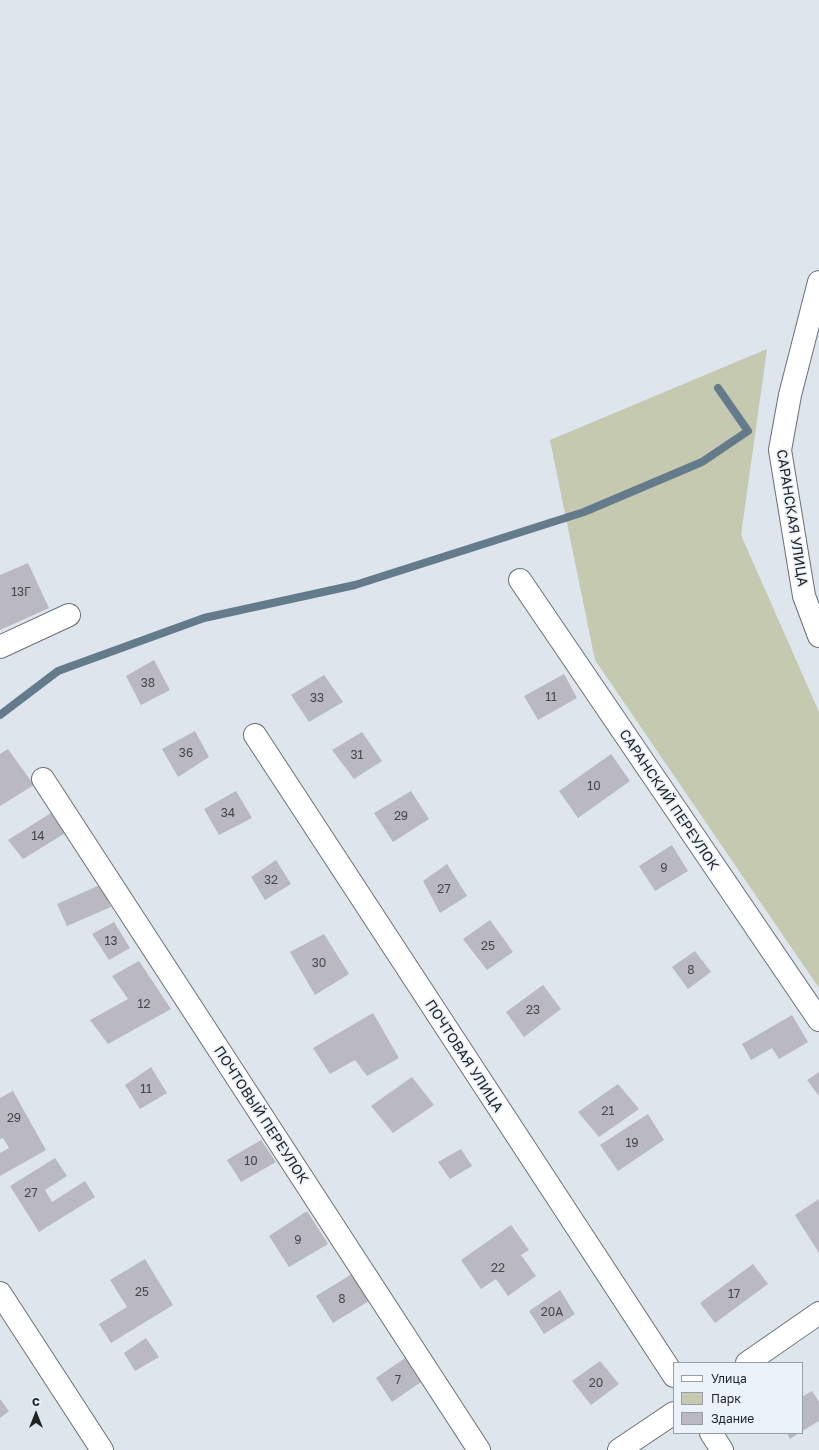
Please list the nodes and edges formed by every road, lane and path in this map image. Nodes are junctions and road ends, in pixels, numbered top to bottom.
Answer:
1 (819, 282) edge
2 (520, 580) dead end
3 (69, 615) dead end
4 (819, 636) edge
5 (0, 647) edge
6 (255, 735) dead end
7 (43, 779) dead end
8 (819, 1020) edge
9 (0, 1293) edge
10 (819, 1313) edge
11 (748, 1362) edge
12 (673, 1374) edge
13 (673, 1414) edge
14 (712, 1434) edge
15 (102, 1450) edge
16 (479, 1450) edge
17 (618, 1450) edge
18 (722, 1450) edge

1 - 4 street, САРАНСКАЯ УЛИЦА
2 - 8 street, САРАНСКИЙ ПЕРЕУЛОК
3 - 5 street
6 - 12 street, ПОЧТОВАЯ УЛИЦА
7 - 16 street, ПОЧТОВЫЙ ПЕРЕУЛОК
9 - 15 street
10 - 11 street
13 - 17 street
14 - 18 street

